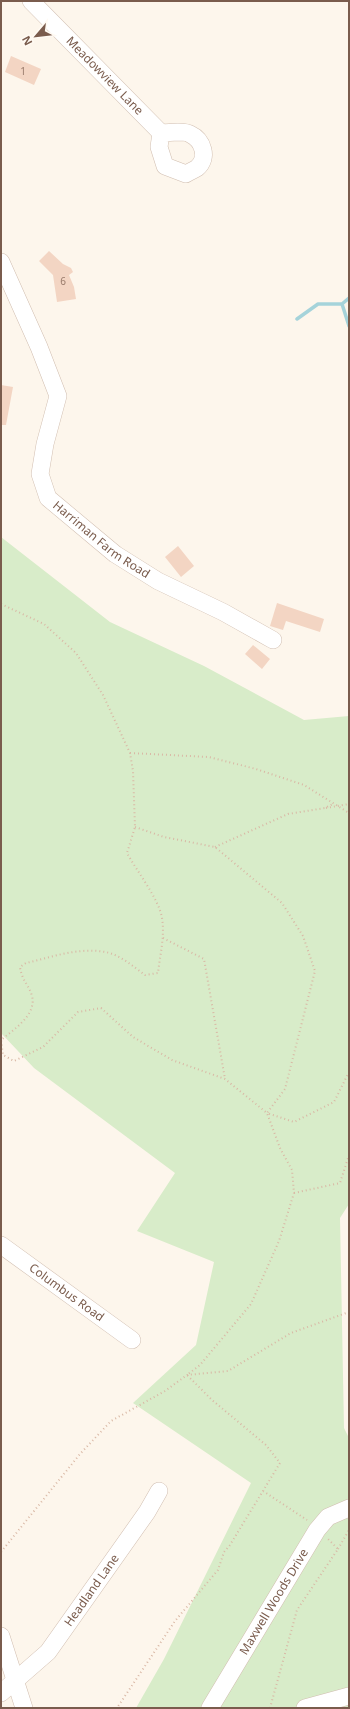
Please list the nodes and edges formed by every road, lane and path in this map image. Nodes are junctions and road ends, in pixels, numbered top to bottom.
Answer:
1 (31, 1) edge
2 (161, 133) dead end
3 (1, 262) edge
4 (1, 604) edge
5 (273, 640) dead end
6 (130, 753) junction
7 (333, 803) junction
8 (349, 804) edge
9 (325, 808) junction
10 (349, 813) edge
11 (135, 827) junction
12 (215, 847) junction
13 (163, 938) junction
14 (349, 1072) edge
15 (225, 1079) junction
16 (267, 1113) junction
17 (349, 1155) edge
18 (294, 1194) junction
19 (3, 1252) edge
20 (349, 1312) edge
21 (132, 1340) dead end
22 (186, 1374) junction
23 (159, 1491) dead end
24 (349, 1508) edge
25 (349, 1530) edge
26 (338, 1548) dead end
27 (1, 1552) edge
28 (1, 1636) edge
29 (15, 1682) junction
30 (1, 1693) edge
31 (349, 1696) edge
32 (24, 1708) edge
33 (117, 1708) edge
34 (210, 1708) edge
35 (305, 1708) edge

1 - 2 street, Meadowview Lane
3 - 5 street, Harriman Farm Road
4 - 6 path
6 - 7 path
6 - 11 path
7 - 9 path
7 - 10 path
8 - 9 path
9 - 12 path
11 - 12 path
11 - 13 path
12 - 16 path
13 - 15 path
13 - 15 path
14 - 16 path
15 - 16 path
16 - 18 path
17 - 18 path
18 - 22 path
19 - 21 street, Columbus Road
20 - 22 path
22 - 27 path
22 - 33 path
23 - 29 street, Headland Lane
24 - 34 street, Maxwell Woods Drive
25 - 26 path
28 - 29 street
29 - 30 street, Headland Lane
29 - 32 street
31 - 35 street

